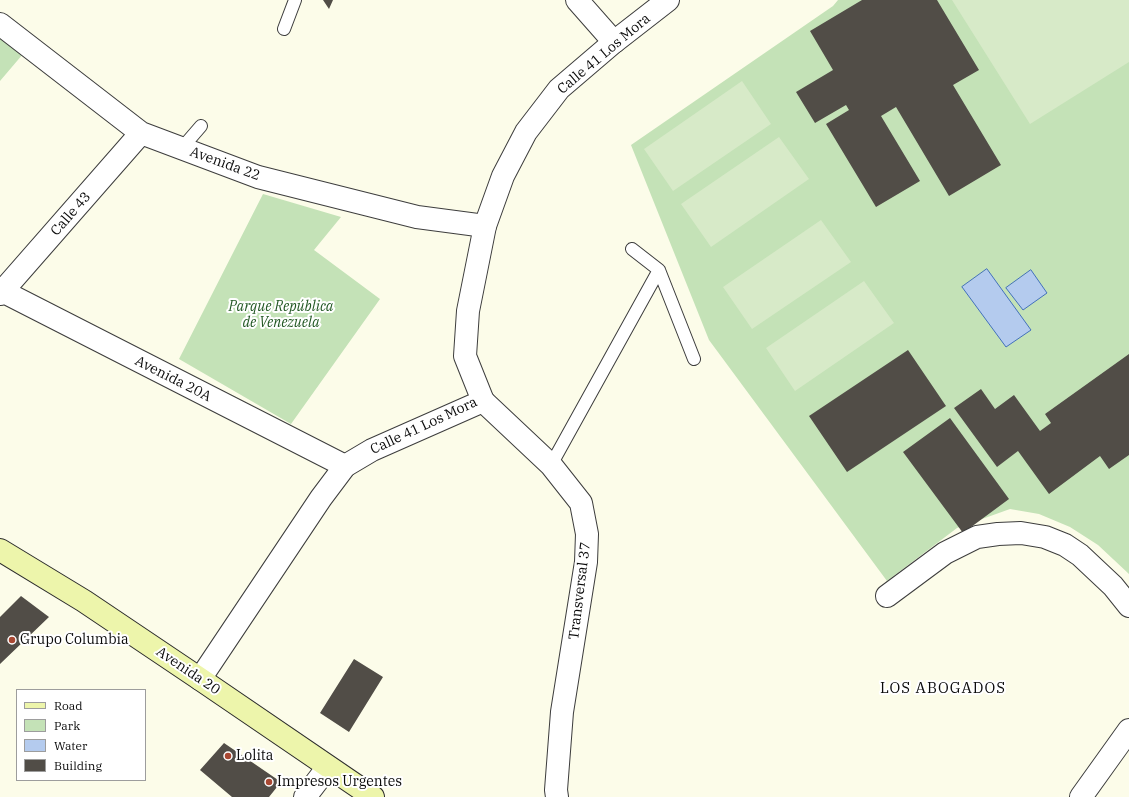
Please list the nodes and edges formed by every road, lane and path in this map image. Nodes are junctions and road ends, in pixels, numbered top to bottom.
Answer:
1 (295, 0) edge
2 (578, 0) edge
3 (668, 0) edge
4 (0, 24) edge
5 (284, 29) dead end
6 (614, 42) junction
7 (200, 126) dead end
8 (141, 134) junction
9 (182, 148) junction
10 (485, 226) junction
11 (632, 249) dead end
12 (659, 270) junction
13 (1, 292) edge
14 (694, 359) dead end
15 (483, 401) junction
16 (551, 465) junction
17 (345, 466) junction
18 (2, 554) edge
19 (887, 596) dead end
20 (1129, 606) edge
21 (200, 679) junction
22 (1129, 730) edge
23 (328, 767) junction
24 (305, 797) edge
25 (373, 797) edge
26 (557, 797) edge
27 (1081, 797) edge

1 - 5 lane
2 - 6 street
3 - 6 street, Calle 41 Los Mora
4 - 8 street, Avenida 22
6 - 10 street, Calle 41 Los Mora
7 - 9 lane
8 - 9 street, Avenida 22
8 - 13 street, Calle 43
9 - 10 street, Avenida 22
10 - 15 street, Calle 41 Los Mora
11 - 12 lane
12 - 14 lane
12 - 16 lane
13 - 17 street, Avenida 20A
15 - 16 street, Transversal 37
15 - 17 street, Calle 41 Los Mora
16 - 26 street, Transversal 37
17 - 21 street, Calle 41 Los Mora
18 - 21 main road, Avenida 20
19 - 20 street
21 - 23 main road, Avenida 20
22 - 27 street
23 - 24 street
23 - 25 main road, Avenida 20

